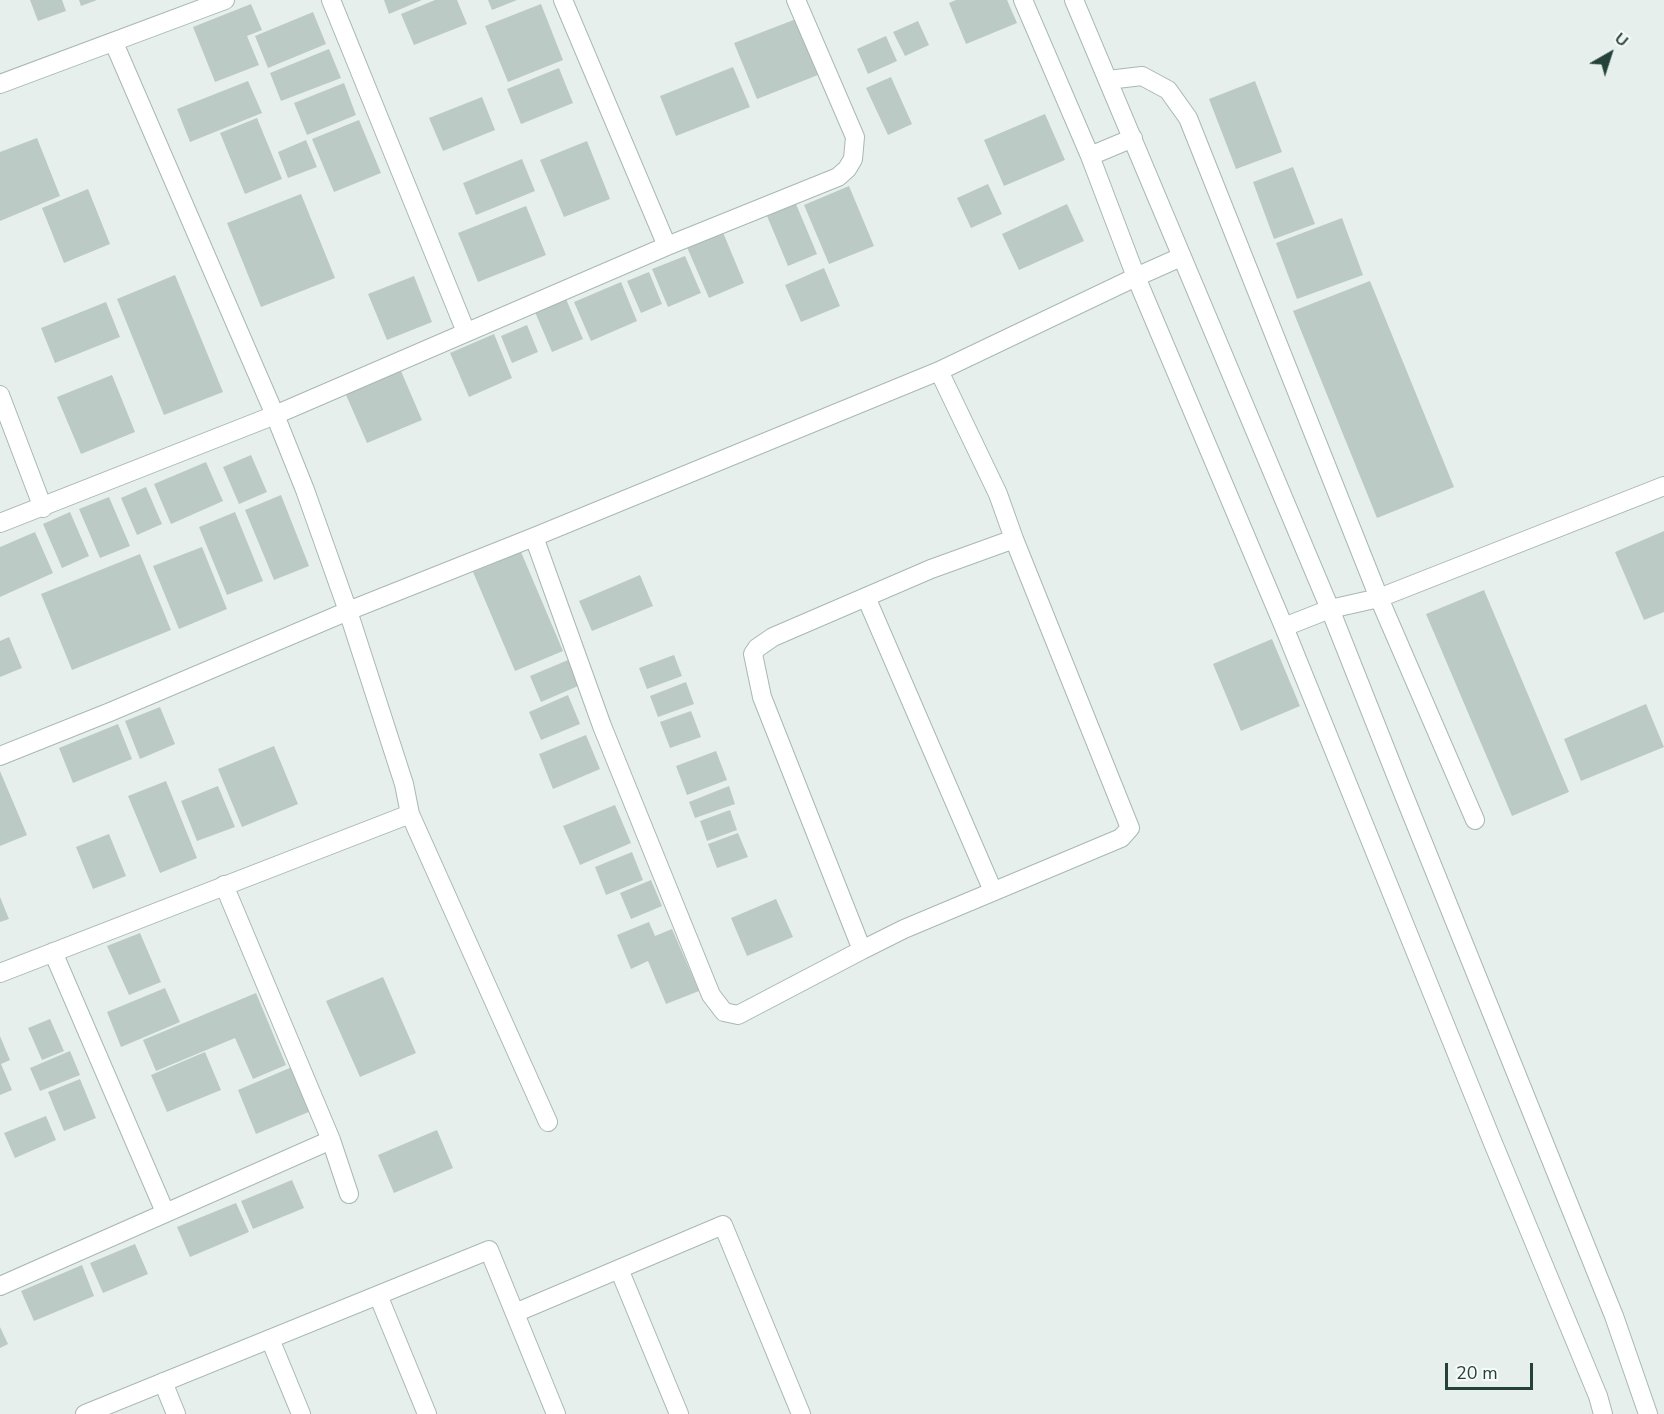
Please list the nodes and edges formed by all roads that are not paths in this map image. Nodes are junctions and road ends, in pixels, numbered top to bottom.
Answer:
1 (225, 0) edge
2 (331, 0) edge
3 (563, 0) edge
4 (796, 0) edge
5 (1023, 0) edge
6 (1074, 0) edge
7 (114, 43) junction
8 (1108, 80) junction
9 (0, 84) edge
10 (1133, 138) junction
11 (1090, 156) junction
12 (667, 246) junction
13 (1181, 257) junction
14 (1136, 277) junction
15 (466, 332) junction
16 (939, 371) junction
17 (0, 395) edge
18 (274, 415) junction
19 (1664, 486) edge
20 (43, 508) junction
21 (0, 523) edge
22 (534, 537) junction
23 (1014, 539) junction
24 (866, 597) junction
25 (1379, 598) junction
26 (1330, 609) junction
27 (348, 611) junction
28 (1284, 627) junction
29 (0, 756) edge
30 (410, 814) junction
31 (1475, 820) dead end
32 (224, 885) junction
33 (993, 891) junction
34 (862, 950) junction
35 (53, 952) junction
36 (0, 973) edge
37 (548, 1122) dead end
38 (330, 1140) junction
39 (349, 1194) dead end
40 (165, 1212) junction
41 (619, 1269) junction
42 (0, 1286) edge
43 (378, 1295) junction
44 (515, 1313) junction
45 (270, 1339) junction
46 (163, 1382) junction
47 (86, 1414) edge
48 (176, 1414) edge
49 (301, 1414) edge
50 (427, 1414) edge
51 (556, 1414) edge
52 (679, 1414) edge
53 (801, 1414) edge
54 (1603, 1414) edge
55 (1648, 1414) edge

1 - 7 street
2 - 15 street
3 - 12 street
4 - 12 street
5 - 11 street
6 - 8 street
7 - 9 street
7 - 18 street
8 - 10 street
8 - 25 street
10 - 11 street
10 - 13 street
11 - 14 street
12 - 15 street
13 - 14 street
13 - 26 street
14 - 16 street
14 - 28 street
15 - 18 street
16 - 22 street
16 - 23 street
17 - 20 street
18 - 20 street
18 - 27 street
19 - 25 street
20 - 21 street
22 - 27 street
22 - 34 street
23 - 24 street
23 - 33 street
24 - 33 street
24 - 34 street
25 - 26 street
25 - 31 street
26 - 28 street
26 - 55 street
27 - 29 street
27 - 30 street
28 - 54 street
30 - 32 street
30 - 37 street
32 - 35 street
32 - 38 street
33 - 34 street
35 - 36 street
35 - 40 street
38 - 39 street
38 - 40 street
40 - 42 street
41 - 44 street
41 - 52 street
41 - 53 street
43 - 44 street
43 - 45 street
43 - 50 street
44 - 51 street
45 - 46 street
45 - 49 street
46 - 47 street
46 - 48 street

